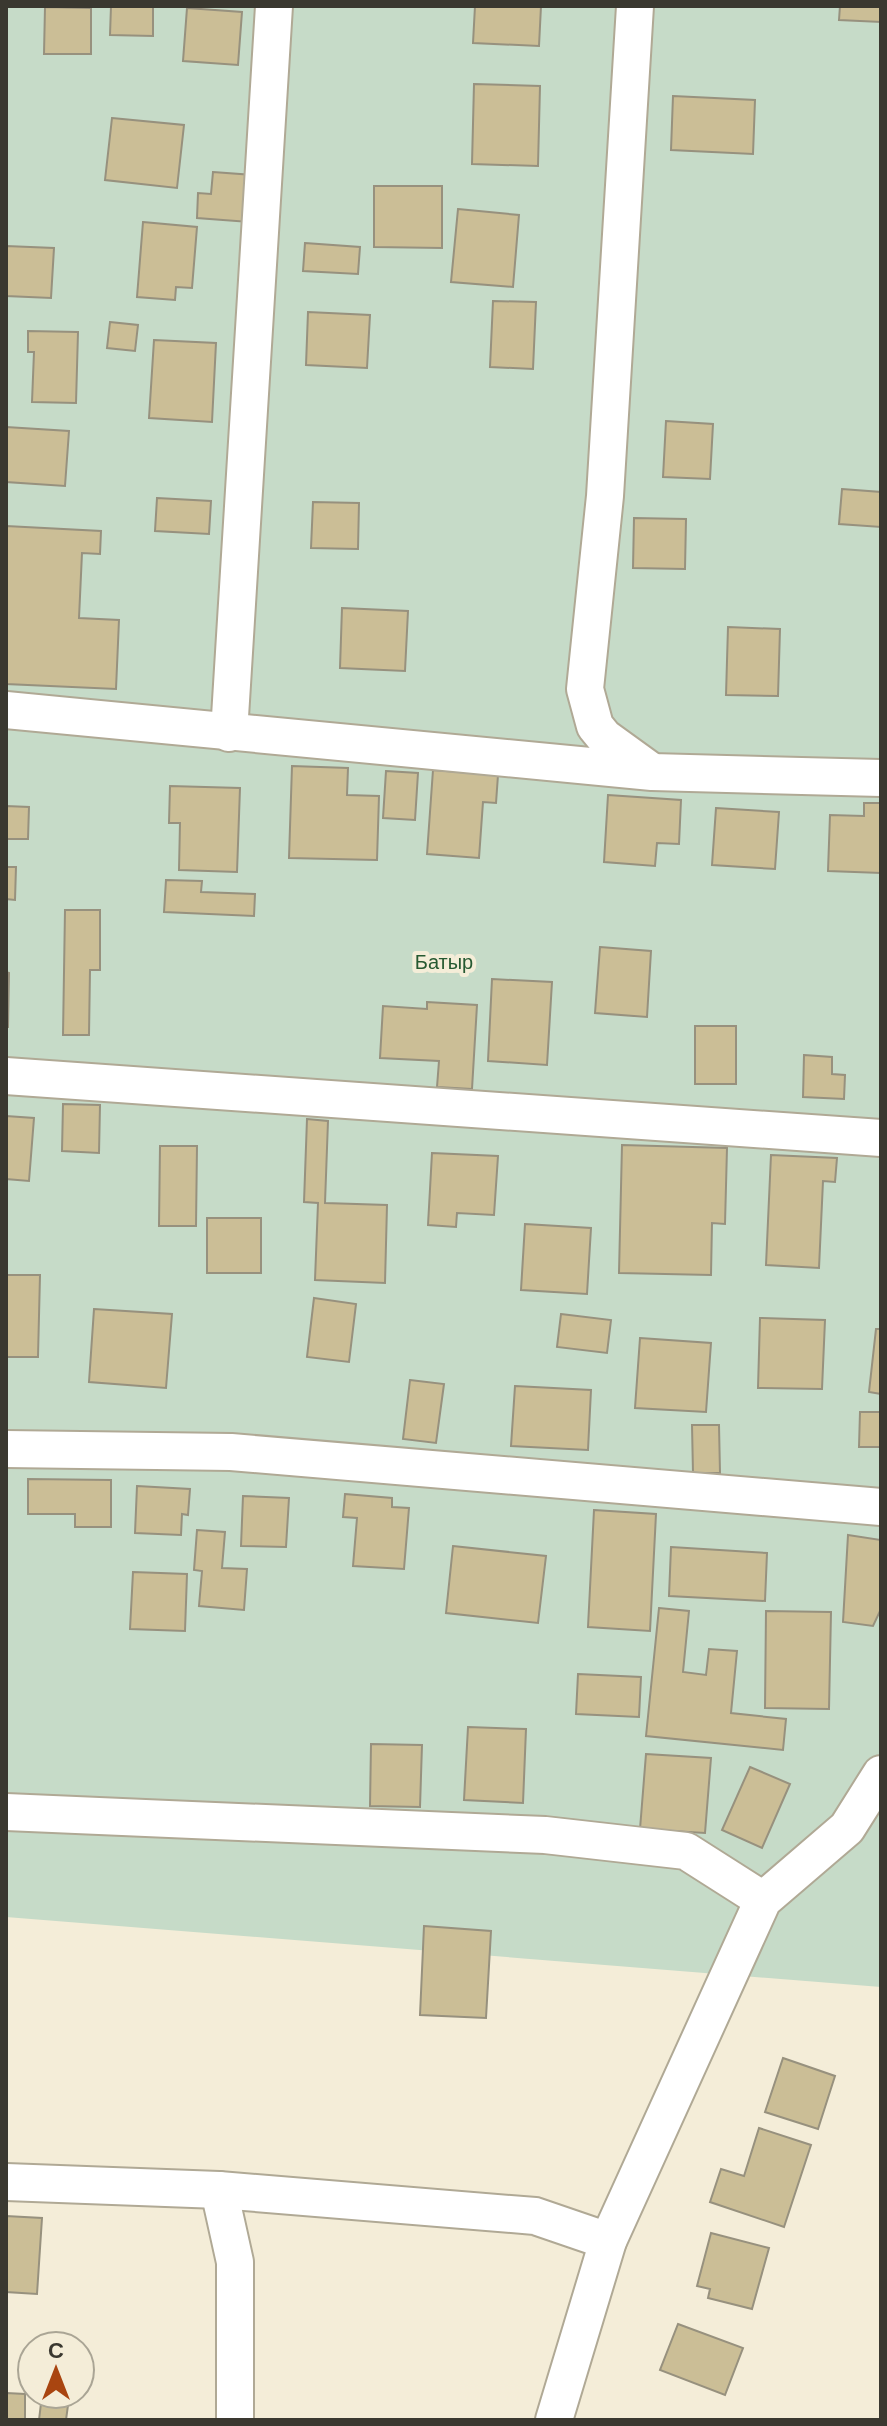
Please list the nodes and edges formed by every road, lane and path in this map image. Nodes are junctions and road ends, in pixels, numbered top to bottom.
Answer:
1 (274, 6) edge
2 (635, 6) edge
3 (6, 710) edge
4 (229, 733) junction
5 (652, 772) junction
6 (881, 778) edge
7 (6, 1076) edge
8 (881, 1138) edge
9 (6, 1449) edge
10 (881, 1507) edge
11 (881, 1774) edge
12 (6, 1812) edge
13 (763, 1900) junction
14 (6, 2182) edge
15 (219, 2190) junction
16 (608, 2241) junction
17 (235, 2420) edge
18 (554, 2420) edge

1 - 4 street
2 - 5 street
3 - 4 street
4 - 5 street
5 - 6 street
7 - 8 street
9 - 10 street
11 - 13 street
12 - 13 street
13 - 16 street
14 - 15 street
15 - 16 street
15 - 17 street
16 - 18 street

